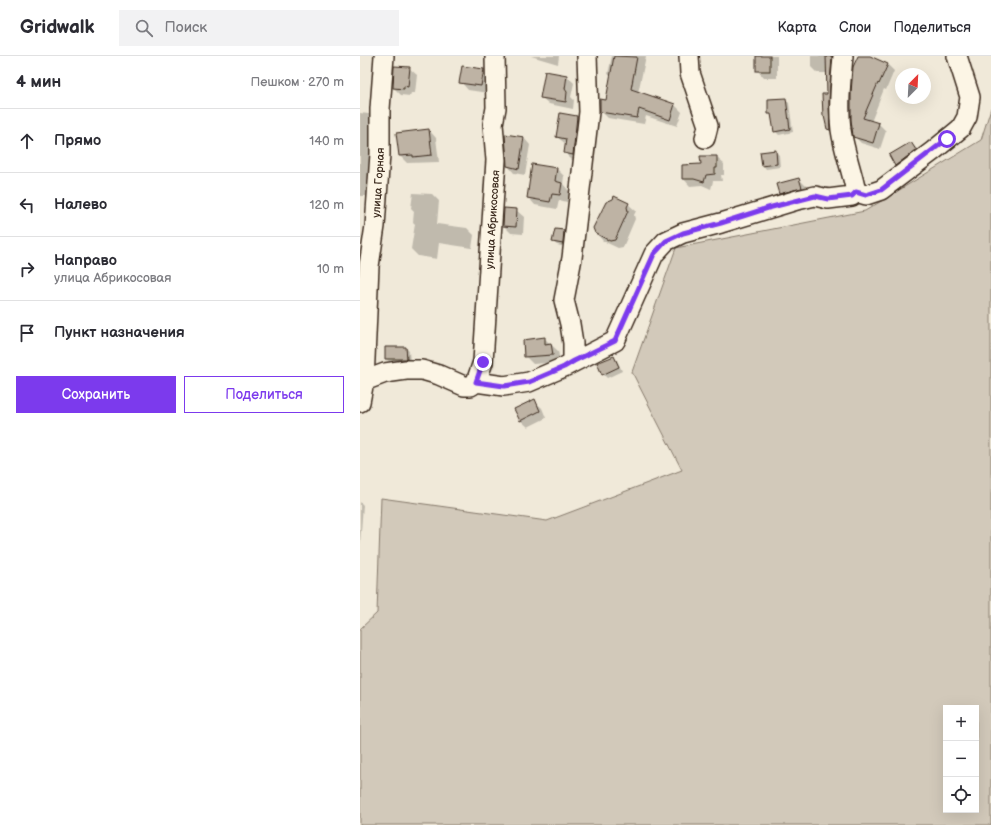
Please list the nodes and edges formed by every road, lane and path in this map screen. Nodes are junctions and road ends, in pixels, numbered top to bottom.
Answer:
1 (384, 56) edge
2 (495, 56) edge
3 (587, 56) edge
4 (689, 56) edge
5 (843, 56) edge
6 (957, 56) edge
7 (705, 138) dead end
8 (856, 192) junction
9 (574, 361) junction
10 (364, 381) junction
11 (476, 382) junction
12 (360, 402) edge

1 - 10 street, улица Горная
2 - 11 street, улица Абрикосовая
3 - 9 street
4 - 7 street
5 - 8 street
6 - 8 street
8 - 9 street
9 - 11 street
10 - 11 street
10 - 12 street, улица Горная

